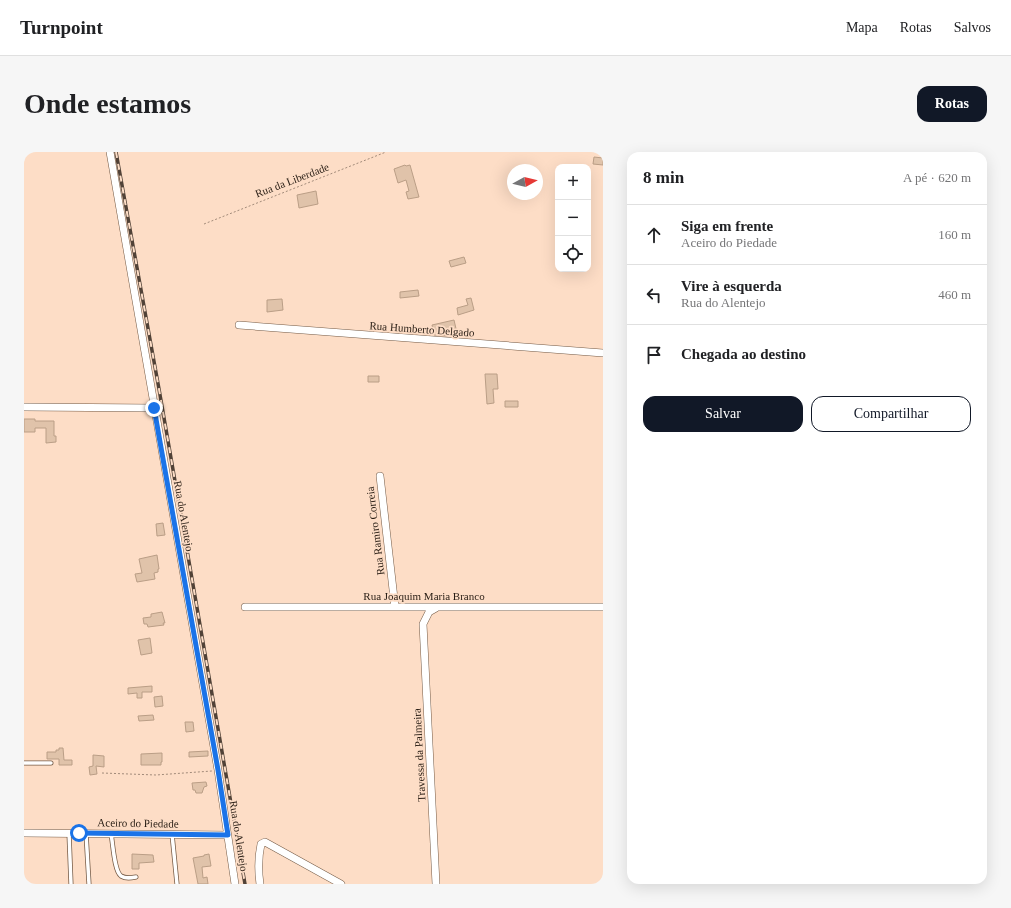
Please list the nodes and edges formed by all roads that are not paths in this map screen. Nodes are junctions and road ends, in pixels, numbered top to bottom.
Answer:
1 (110, 152) edge
2 (239, 325) dead end
3 (603, 354) edge
4 (24, 407) edge
5 (154, 408) junction
6 (380, 476) dead end
7 (245, 607) dead end
8 (395, 607) junction
9 (414, 607) junction
10 (603, 607) edge
11 (437, 608) junction
12 (423, 624) junction
13 (24, 763) edge
14 (51, 763) dead end
15 (24, 833) edge
16 (69, 833) junction
17 (86, 833) junction
18 (112, 834) junction
19 (172, 834) junction
20 (228, 835) junction
21 (136, 877) dead end
22 (71, 884) edge
23 (89, 884) edge
24 (177, 884) edge
25 (235, 884) edge
26 (260, 884) edge
27 (341, 884) edge
28 (436, 884) edge

1 - 5 street, Rua do Alentejo
2 - 3 street, Rua Humberto Delgado
4 - 5 street
5 - 20 street, Rua do Alentejo
6 - 8 street, Rua Ramiro Correia
7 - 8 street, Rua Joaquim Maria Branco
8 - 9 street, Rua Joaquim Maria Branco
9 - 11 street, Rua Joaquim Maria Branco
9 - 12 street, Travessa da Palmeira
10 - 11 street, Rua Joaquim Maria Branco
11 - 12 street
12 - 28 street, Travessa da Palmeira
13 - 14 lane
15 - 16 street, Aceiro do Piedade
16 - 17 street, Aceiro do Piedade
16 - 22 lane
17 - 18 street, Aceiro do Piedade
17 - 23 lane
18 - 19 street, Aceiro do Piedade
18 - 21 lane
19 - 20 street, Aceiro do Piedade
19 - 24 lane
20 - 25 street, Rua do Alentejo
26 - 27 street

